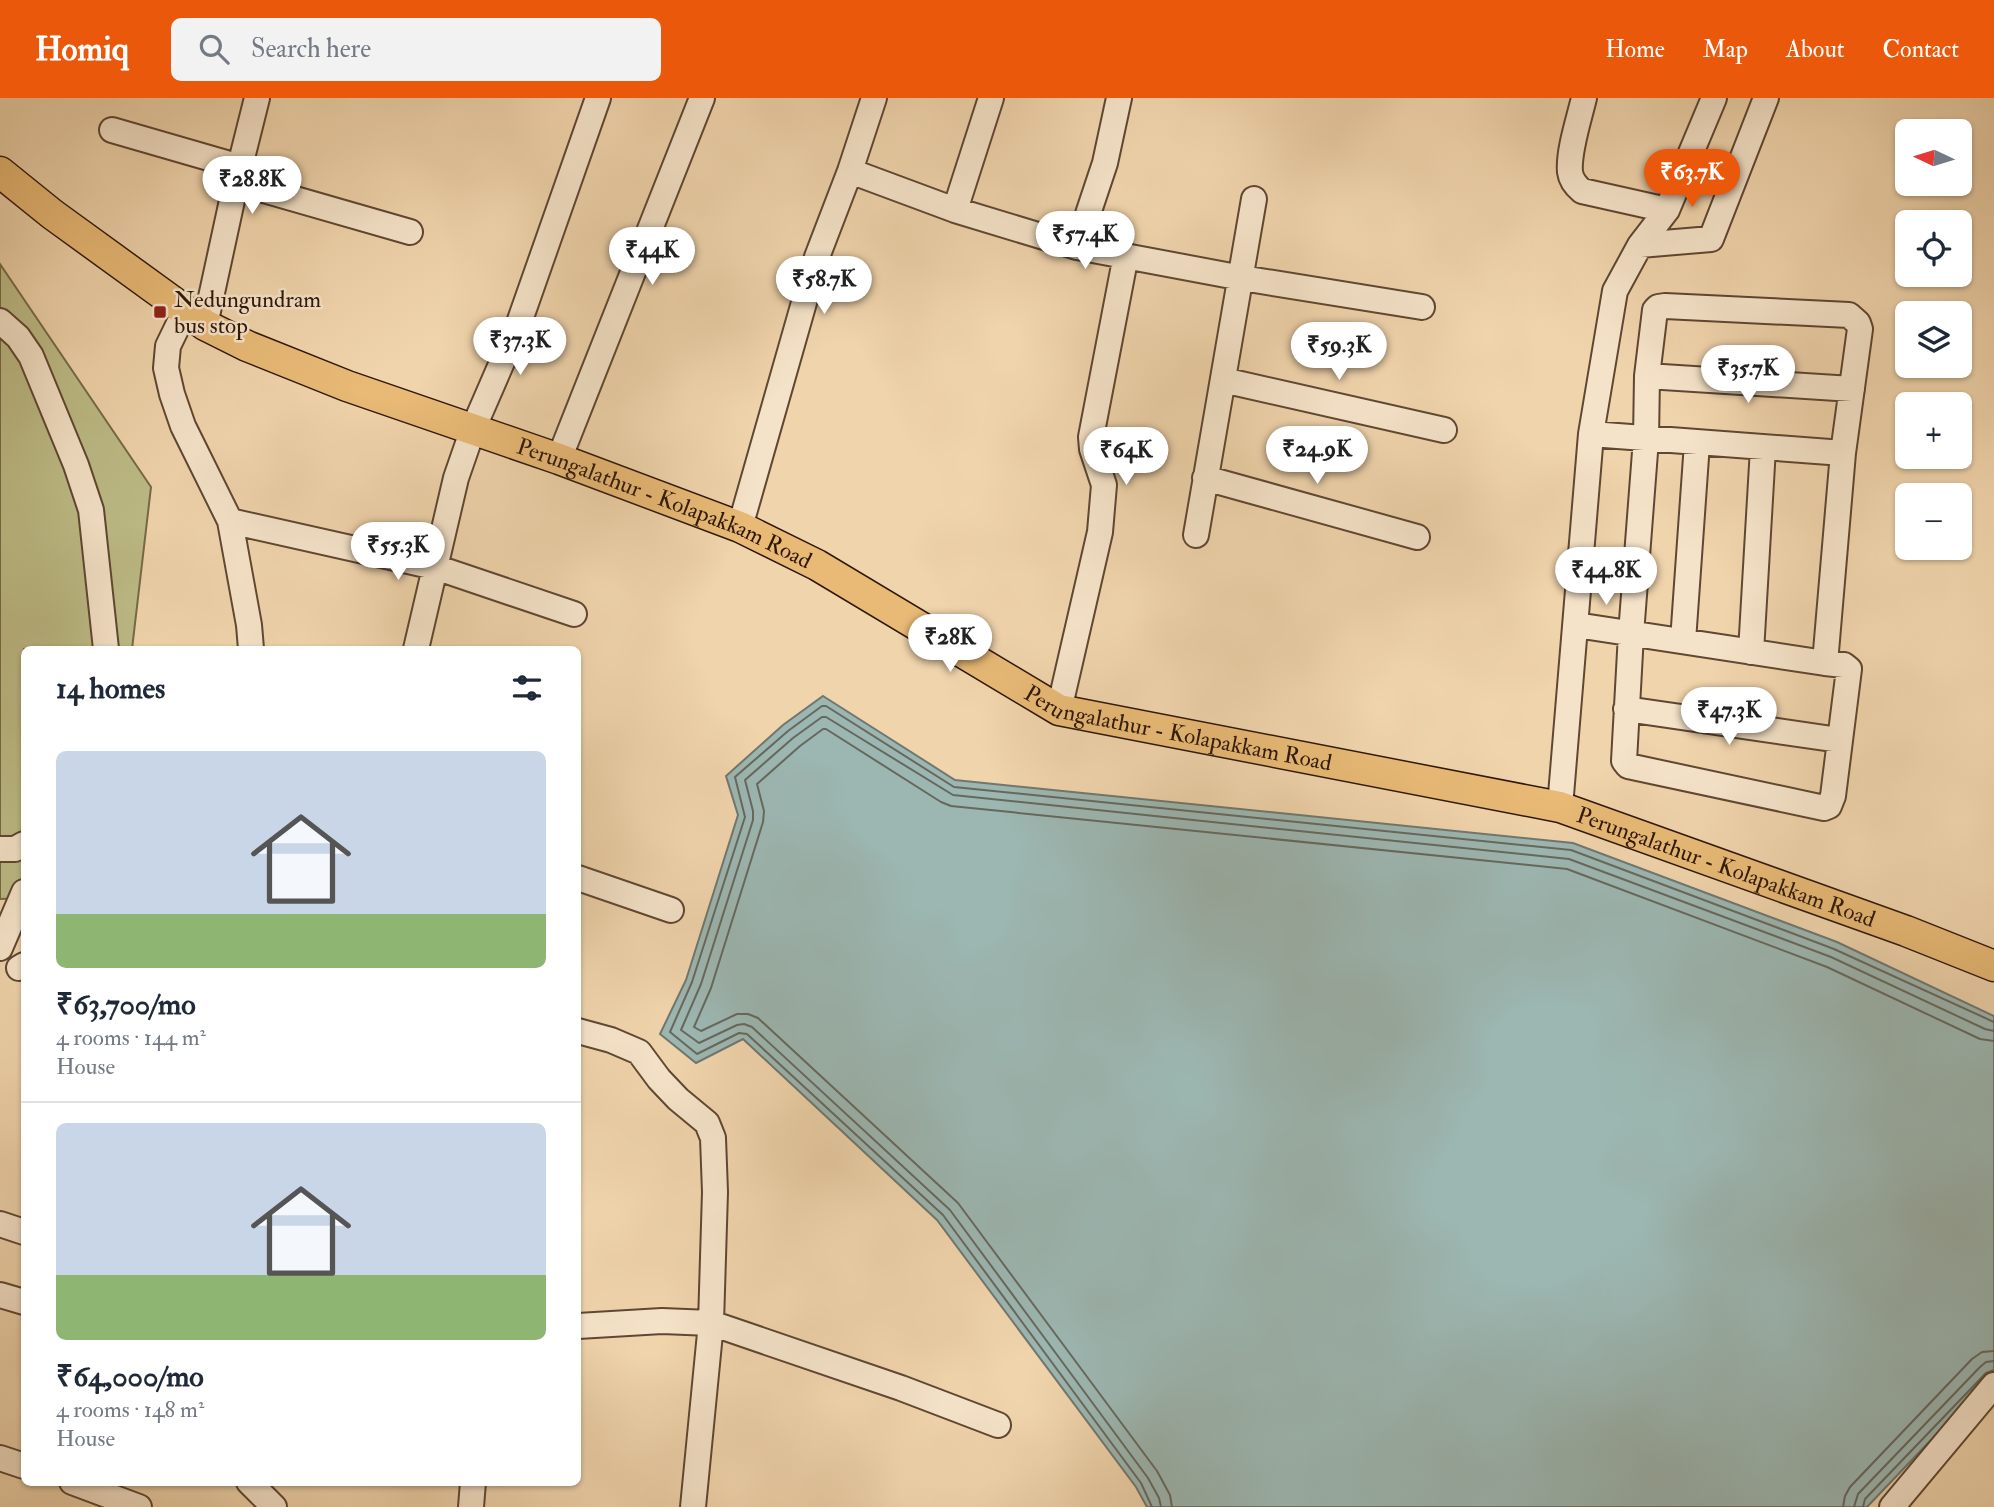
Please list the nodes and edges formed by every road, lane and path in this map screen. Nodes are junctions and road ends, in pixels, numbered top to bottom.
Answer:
1 (257, 98) edge
2 (598, 98) edge
3 (702, 98) edge
4 (874, 98) edge
5 (991, 98) edge
6 (1119, 98) edge
7 (1584, 98) edge
8 (1714, 98) edge
9 (1766, 98) edge
10 (112, 130) dead end
11 (850, 171) junction
12 (0, 172) edge
13 (238, 175) junction
14 (1254, 199) dead end
15 (954, 210) junction
16 (1667, 210) junction
17 (410, 232) dead end
18 (1640, 245) junction
19 (1077, 247) junction
20 (1126, 255) junction
21 (1242, 278) junction
22 (1422, 307) dead end
23 (195, 317) junction
24 (0, 321) edge
25 (1647, 376) junction
26 (1223, 380) junction
27 (1852, 389) junction
28 (473, 429) junction
29 (1444, 430) dead end
30 (1591, 434) junction
31 (1646, 439) junction
32 (1697, 443) junction
33 (1763, 448) junction
34 (1843, 453) junction
35 (559, 459) junction
36 (1205, 478) junction
37 (230, 521) junction
38 (740, 527) junction
39 (1196, 536) dead end
40 (1417, 537) dead end
41 (435, 567) junction
42 (574, 614) dead end
43 (1576, 625) junction
44 (1630, 634) junction
45 (1683, 641) junction
46 (106, 646) edge
47 (251, 646) edge
48 (417, 646) edge
49 (1751, 652) junction
50 (1825, 663) junction
51 (1626, 709) junction
52 (1059, 710) junction
53 (1839, 740) junction
54 (1560, 807) junction
55 (21, 846) edge
56 (0, 849) edge
57 (581, 879) edge
58 (21, 899) edge
59 (671, 911) dead end
60 (0, 948) edge
61 (1994, 966) edge
62 (581, 1032) edge
63 (0, 1224) edge
64 (21, 1231) edge
65 (0, 1295) edge
66 (21, 1301) edge
67 (711, 1323) junction
68 (581, 1326) edge
69 (1994, 1385) edge
70 (998, 1425) dead end
71 (0, 1458) edge
72 (21, 1465) edge
73 (83, 1486) edge
74 (253, 1486) edge
75 (473, 1486) edge
76 (139, 1507) edge
77 (274, 1507) edge
78 (471, 1507) edge
79 (693, 1507) edge
80 (1892, 1507) edge

1 - 13 street
2 - 28 street
3 - 35 street
4 - 11 street
5 - 15 street
6 - 19 street
7 - 16 street
8 - 16 street
9 - 18 street
10 - 13 street
11 - 15 street
11 - 38 street
12 - 23 main road, Perungalathur - Kolapakkam Road
13 - 17 street
13 - 23 street
14 - 21 street
15 - 19 street
16 - 18 street
18 - 30 street
19 - 20 street
20 - 21 street
20 - 52 street
21 - 22 street
21 - 26 street
23 - 28 main road, Perungalathur - Kolapakkam Road
23 - 37 street
24 - 46 street
25 - 27 street
25 - 27 street
25 - 31 street
26 - 29 street
26 - 36 street
27 - 34 street
28 - 35 main road, Perungalathur - Kolapakkam Road
28 - 41 street
30 - 31 street
30 - 43 street
31 - 32 street
31 - 44 street
32 - 33 street
32 - 45 street
33 - 34 street
33 - 49 street
34 - 50 street
35 - 38 main road, Perungalathur - Kolapakkam Road
36 - 39 street
36 - 40 street
37 - 41 street
37 - 47 street
38 - 52 main road, Perungalathur - Kolapakkam Road
41 - 42 street
41 - 48 street
43 - 44 street
43 - 54 street
44 - 45 street
44 - 51 street
45 - 49 street
49 - 50 street
50 - 53 street
51 - 53 street
51 - 53 street
52 - 54 main road, Perungalathur - Kolapakkam Road
54 - 61 main road, Perungalathur - Kolapakkam Road
55 - 56 street
57 - 59 street
58 - 60 street
62 - 67 street
63 - 64 street
65 - 66 street
67 - 68 street
67 - 70 street
67 - 79 street
69 - 80 street
71 - 72 street
73 - 76 street
74 - 77 street
75 - 78 street

